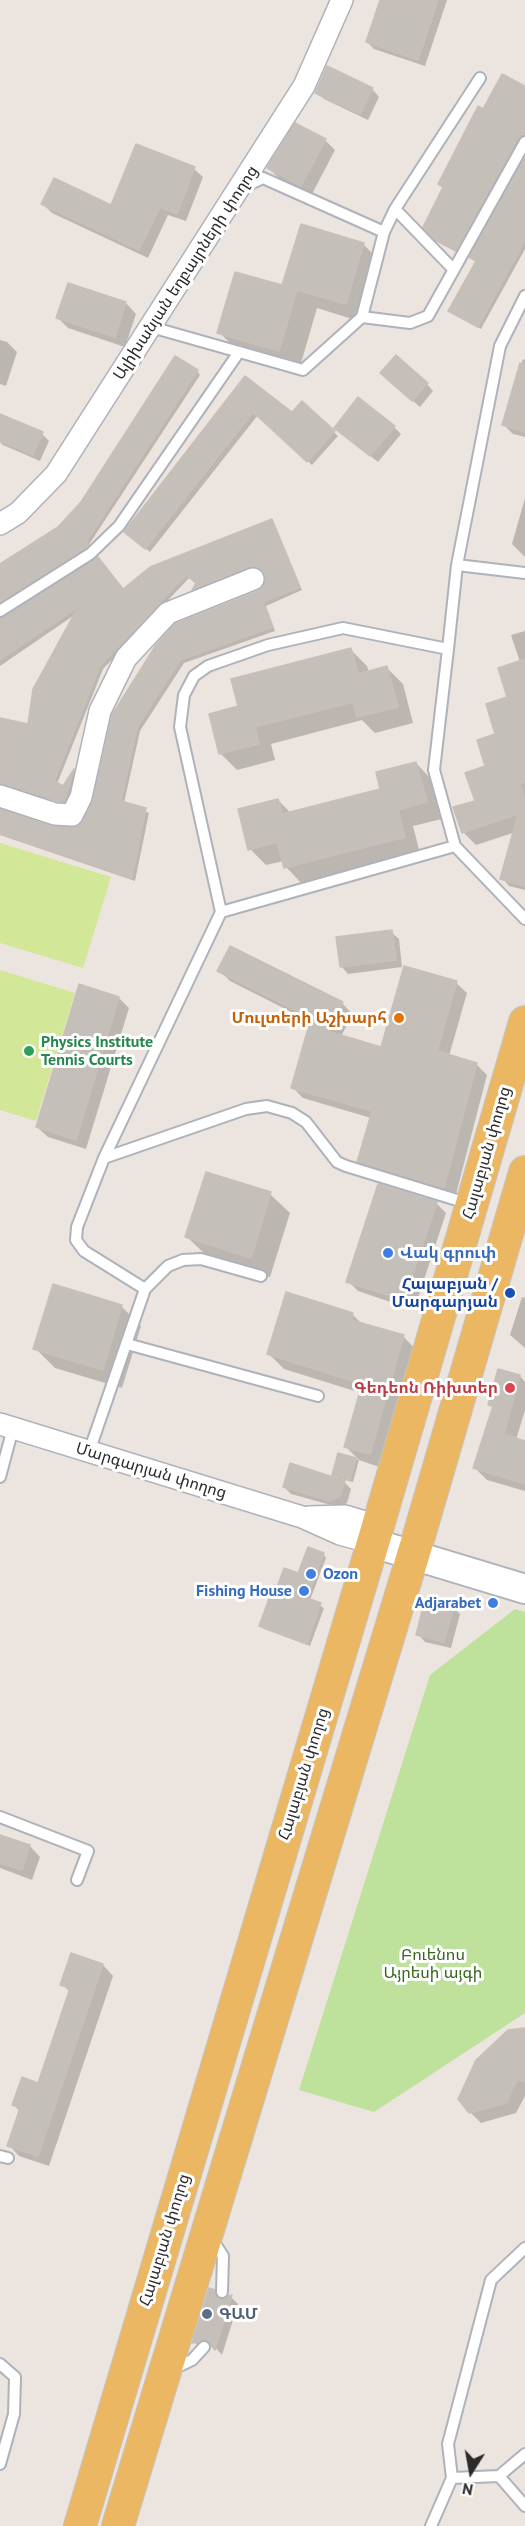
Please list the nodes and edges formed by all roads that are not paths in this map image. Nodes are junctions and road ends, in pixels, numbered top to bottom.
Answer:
1 (342, 0) edge
2 (480, 78) dead end
3 (525, 142) edge
4 (241, 188) junction
5 (395, 209) junction
6 (384, 232) junction
7 (454, 270) junction
8 (525, 296) edge
9 (362, 317) junction
10 (151, 327) junction
11 (239, 352) junction
12 (0, 524) edge
13 (457, 566) junction
14 (525, 573) edge
15 (253, 579) dead end
16 (0, 610) edge
17 (448, 649) junction
18 (0, 796) edge
19 (455, 846) junction
20 (221, 912) junction
21 (525, 919) edge
22 (525, 1022) edge
23 (104, 1158) junction
24 (525, 1172) edge
25 (472, 1205) junction
26 (261, 1276) dead end
27 (146, 1289) junction
28 (127, 1344) junction
29 (318, 1396) dead end
30 (6, 1426) edge
31 (89, 1452) junction
32 (0, 1478) edge
33 (375, 1535) junction
34 (415, 1547) junction
35 (525, 1571) edge
36 (525, 1589) edge
37 (0, 1817) edge
38 (77, 1880) dead end
39 (207, 2232) junction
40 (523, 2254) edge
41 (222, 2292) dead end
42 (204, 2347) dead end
43 (0, 2364) edge
44 (165, 2373) junction
45 (525, 2454) edge
46 (0, 2464) edge
47 (499, 2476) junction
48 (452, 2478) junction
49 (525, 2506) edge
50 (80, 2526) edge
51 (118, 2526) edge
52 (431, 2526) edge

1 - 4 street, Ալիխանյան եղբայրների փողոց
2 - 5 lane
3 - 7 lane
4 - 6 lane
4 - 10 street, Ալիխանյան եղբայրների փողոց
5 - 6 lane
5 - 7 lane
6 - 9 lane
7 - 9 lane
8 - 13 lane
9 - 11 lane
10 - 11 lane
10 - 12 street, Ալիխանյան եղբայրների փողոց
11 - 16 lane
13 - 14 lane
13 - 17 lane
15 - 18 street
17 - 19 lane
17 - 20 lane
19 - 20 lane
19 - 21 lane
20 - 23 lane
22 - 25 main road, Հալաբյան փողոց
23 - 25 lane
23 - 27 lane
24 - 34 main road
25 - 33 main road, Հալաբյան փողոց
26 - 27 lane
27 - 28 lane
28 - 29 lane
28 - 31 lane
30 - 31 street, Մարգարյան փողոց
30 - 32 lane
31 - 33 street, Մարգարյան փողոց
33 - 34 main road, Մարգարյան փողոց
33 - 50 main road, Հալաբյան փողոց
34 - 35 main road, Մարգարյան փողոց
34 - 36 main road, Մարգարյան փողոց
34 - 39 main road
37 - 38 lane
39 - 41 lane
39 - 44 main road
40 - 48 lane
42 - 44 lane
43 - 46 lane
44 - 51 main road
45 - 47 lane
47 - 48 lane
47 - 49 lane
48 - 52 lane

